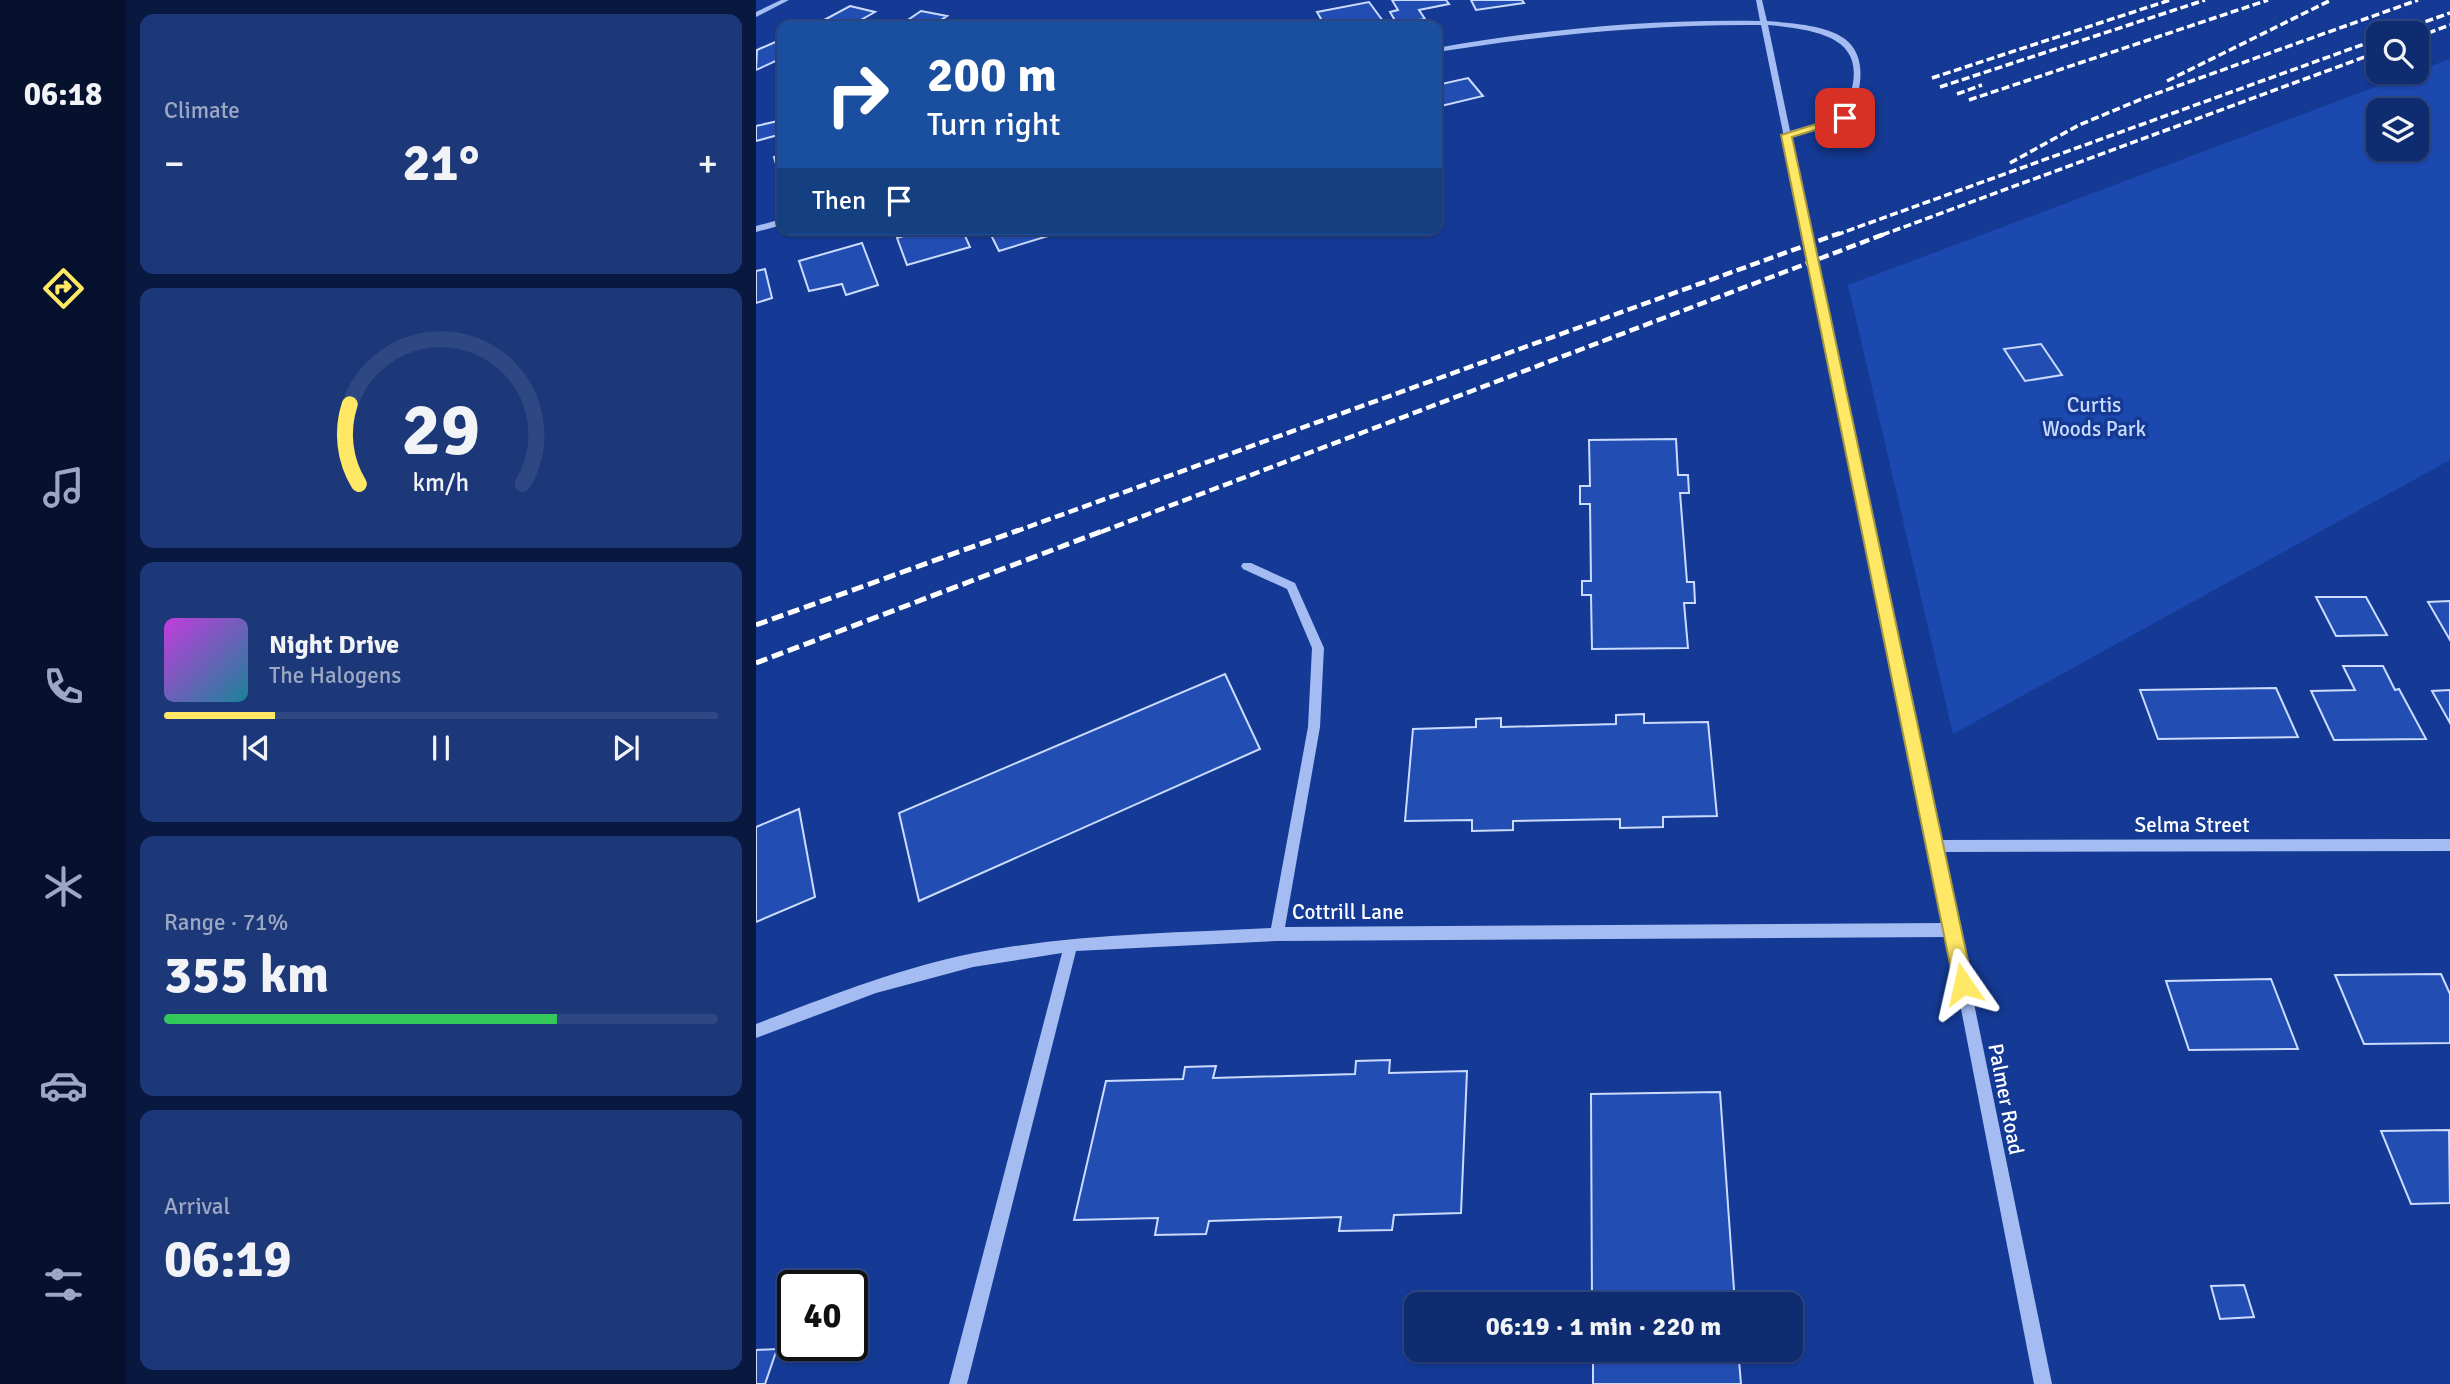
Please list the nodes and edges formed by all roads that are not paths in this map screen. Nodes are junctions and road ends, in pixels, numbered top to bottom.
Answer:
1 (786, 0) edge
2 (1759, 0) edge
3 (756, 15) edge
4 (1763, 22) junction
5 (1442, 49) edge
6 (1786, 135) junction
7 (777, 223) edge
8 (756, 229) edge
9 (1247, 566) dead end
10 (2450, 845) edge
11 (1934, 846) junction
12 (1952, 930) junction
13 (1277, 934) junction
14 (1071, 945) junction
15 (756, 1031) edge
16 (958, 1384) edge
17 (2043, 1384) edge

1 - 3 street
2 - 4 street, Palmer Road
4 - 5 street
4 - 6 street, Palmer Road
4 - 6 street
6 - 11 street, Palmer Road
7 - 8 street
9 - 13 street
10 - 11 street, Selma Street
11 - 12 street, Palmer Road
12 - 13 street, Cottrill Lane
12 - 17 street, Palmer Road
13 - 14 street, Cottrill Lane
14 - 15 street, Cottrill Lane
14 - 16 street

